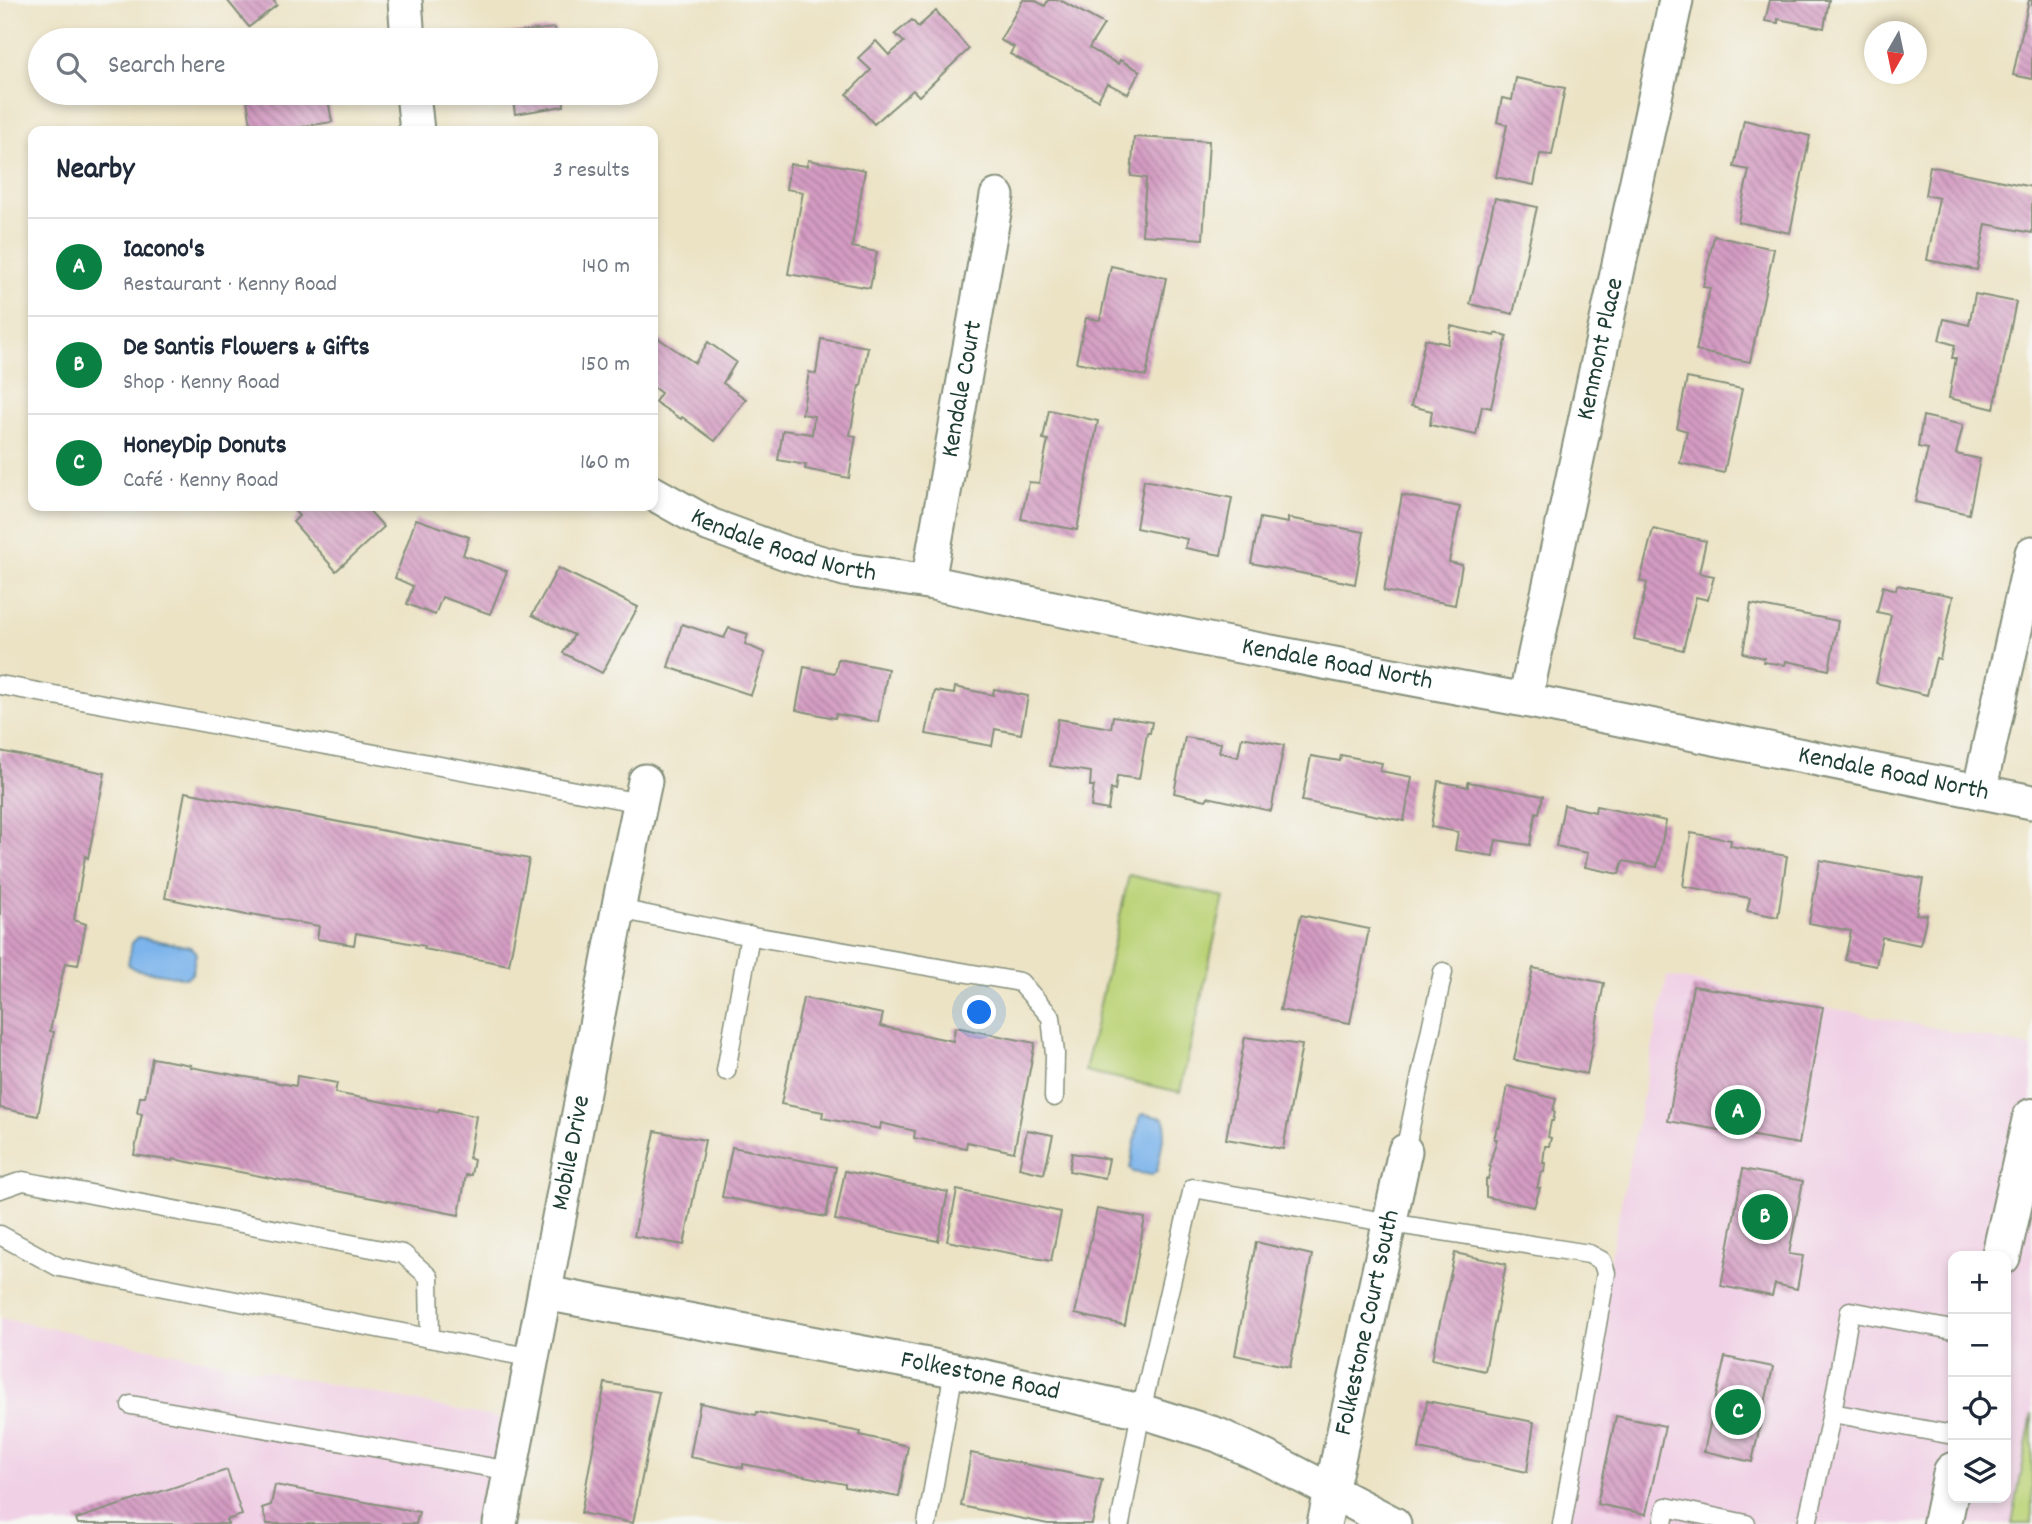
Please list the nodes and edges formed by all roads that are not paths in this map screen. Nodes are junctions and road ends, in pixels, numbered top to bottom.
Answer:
1 (405, 0) edge
2 (1676, 0) edge
3 (407, 28) edge
4 (414, 105) edge
5 (416, 126) edge
6 (997, 196) dead end
7 (658, 496) edge
8 (2032, 553) edge
9 (928, 582) junction
10 (0, 685) edge
11 (1525, 700) junction
12 (643, 792) joint
13 (1979, 792) junction
14 (2032, 802) edge
15 (619, 909) junction
16 (750, 935) junction
17 (1443, 972) dead end
18 (726, 1071) dead end
19 (1054, 1097) dead end
20 (2032, 1118) edge
21 (1405, 1151) joint
22 (0, 1189) edge
23 (1390, 1223) junction
24 (0, 1235) edge
25 (2002, 1251) edge
26 (545, 1293) junction
27 (1948, 1329) edge
28 (430, 1338) junction
29 (533, 1358) junction
30 (954, 1370) junction
31 (131, 1405) dead end
32 (1141, 1411) junction
33 (1832, 1413) junction
34 (1948, 1435) edge
35 (511, 1471) junction
36 (1948, 1496) edge
37 (1327, 1508) edge
38 (500, 1524) edge
39 (927, 1524) edge
40 (1120, 1524) edge
41 (1394, 1524) edge
42 (1562, 1524) edge
43 (1663, 1524) edge
44 (1746, 1524) edge
45 (1807, 1524) edge
46 (1942, 1524) edge

1 - 3 street
2 - 11 street, Kenmont Place
4 - 5 street
6 - 9 street, Kendale Court
7 - 9 street, Kendale Road North
8 - 13 street
9 - 11 street, Kendale Road North
10 - 12 lane
11 - 13 street, Kendale Road North
12 - 15 street, Mobile Drive
13 - 14 street, Kendale Road North
15 - 16 lane
15 - 26 street, Mobile Drive
16 - 18 lane
16 - 19 lane
17 - 21 lane
20 - 25 main road
21 - 23 street, Folkestone Court South
22 - 28 lane
23 - 32 lane
23 - 37 street, Folkestone Court South
23 - 42 lane
24 - 28 lane
26 - 29 street, Mobile Drive
26 - 30 street, Folkestone Road
27 - 33 lane
28 - 29 lane
29 - 35 street, Mobile Drive
30 - 32 street, Folkestone Road
30 - 39 lane
31 - 35 lane
32 - 37 street, Folkestone Road
32 - 40 lane
33 - 34 lane
33 - 45 lane
35 - 38 street, Mobile Drive
36 - 46 main road
37 - 41 street, Folkestone Road
43 - 44 lane

